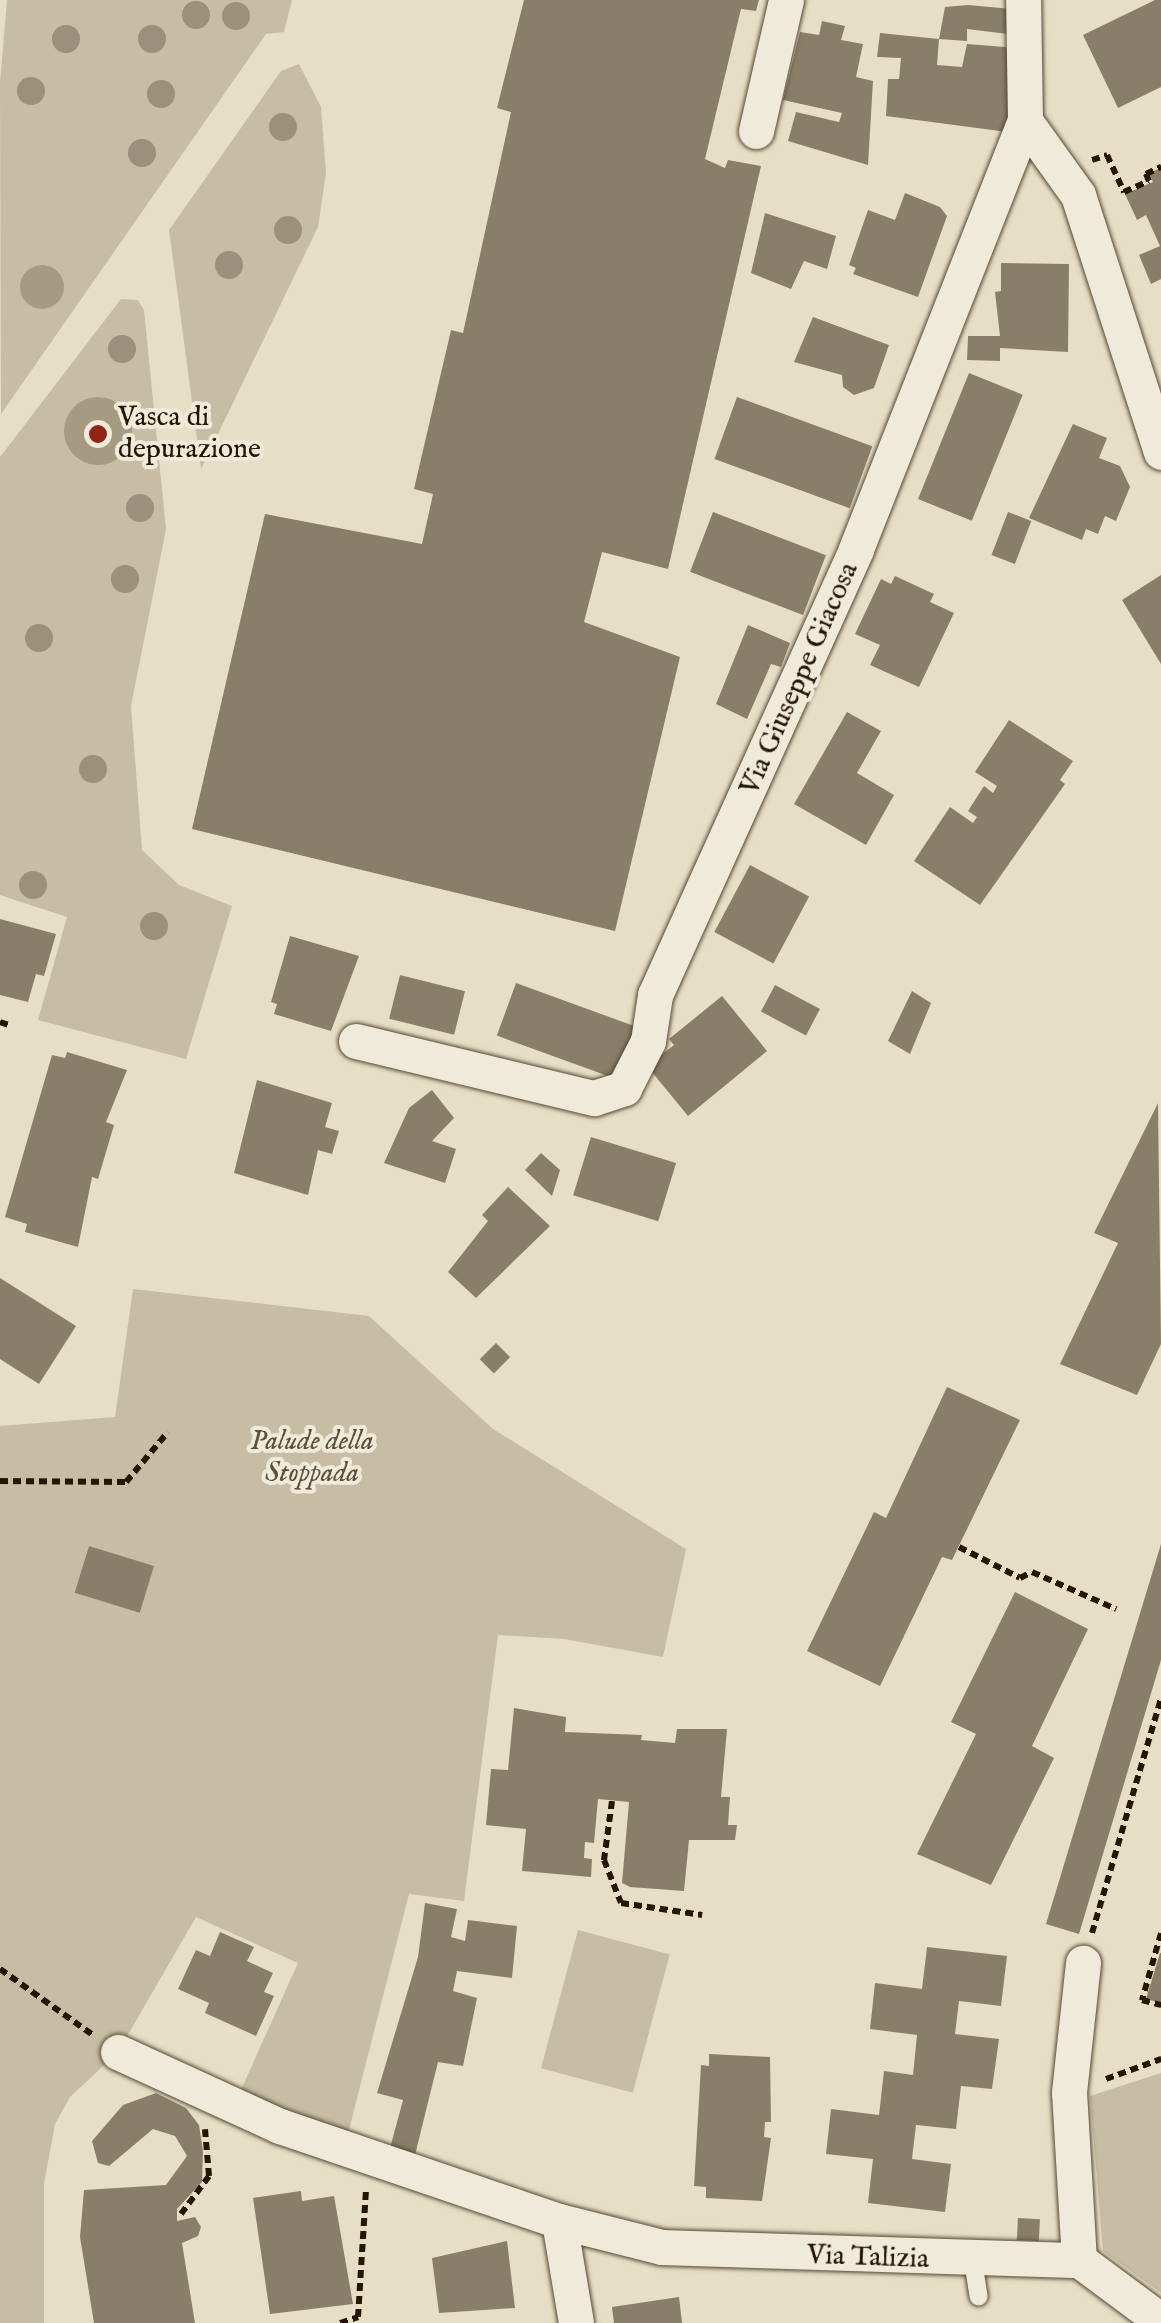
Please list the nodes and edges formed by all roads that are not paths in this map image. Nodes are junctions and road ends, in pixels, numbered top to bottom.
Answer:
1 (786, 0) edge
2 (1023, 0) edge
3 (1024, 121) junction
4 (756, 131) dead end
5 (1161, 452) edge
6 (356, 1041) dead end
7 (1083, 1963) road end
8 (118, 2052) road end
9 (560, 2221) junction
10 (1079, 2260) junction
11 (973, 2261) junction
12 (979, 2297) dead end
13 (1161, 2321) edge
14 (576, 2323) edge

1 - 4 street
2 - 3 street, Via Giuseppe Giacosa
3 - 5 street
3 - 6 street, Via Giuseppe Giacosa
7 - 10 street
8 - 9 street, Via Talizia
9 - 11 street, Via Talizia
9 - 14 street
10 - 11 street, Via Talizia
10 - 13 street
11 - 12 lane

